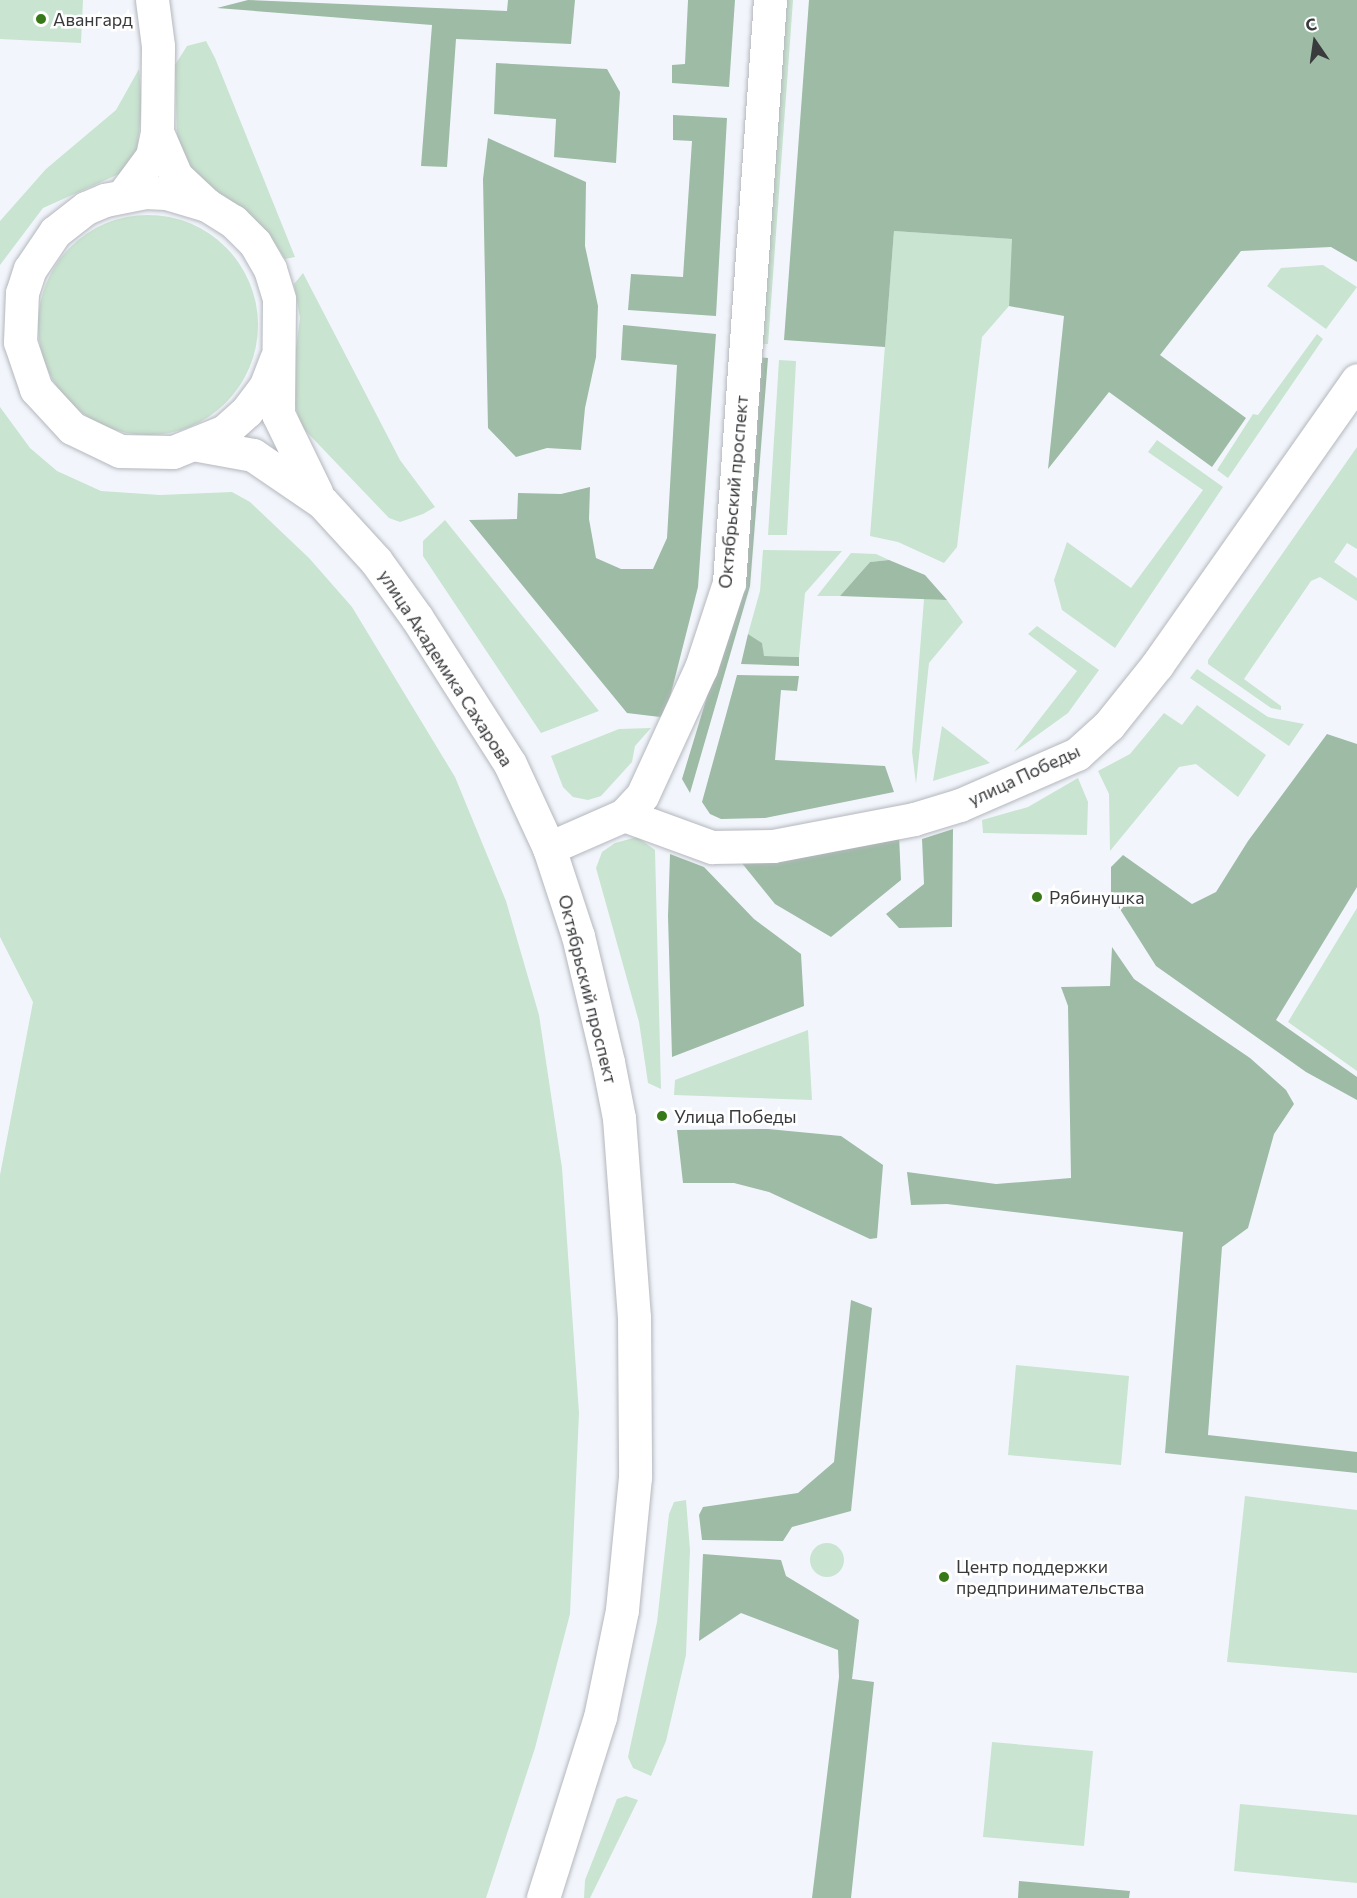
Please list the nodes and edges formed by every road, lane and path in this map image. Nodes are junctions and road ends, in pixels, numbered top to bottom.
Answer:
1 (152, 0) edge
2 (770, 0) edge
3 (157, 132) junction
4 (124, 194) junction
5 (207, 205) junction
6 (43, 247) junction
7 (0, 286) edge
8 (0, 351) edge
9 (276, 359) junction
10 (1357, 380) edge
11 (36, 389) junction
12 (198, 445) junction
13 (321, 502) junction
14 (624, 815) junction
15 (549, 848) junction
16 (543, 1898) edge

1 - 3 street, улица Академика Сахарова
2 - 14 street, Октябрьский проспект
3 - 4 street, улица Академика Сахарова
3 - 5 street, улица Академика Сахарова
4 - 5 street, улица Академика Сахарова
4 - 6 street, улица Академика Сахарова
5 - 9 street, улица Академика Сахарова
6 - 7 street
6 - 11 street, улица Академика Сахарова
8 - 11 street
9 - 12 street, улица Академика Сахарова
9 - 13 street, улица Академика Сахарова
10 - 14 street, улица Победы
11 - 12 street, улица Академика Сахарова
12 - 13 street, улица Академика Сахарова
13 - 15 street, улица Академика Сахарова
14 - 15 street, Октябрьский проспект
15 - 16 street, Октябрьский проспект

